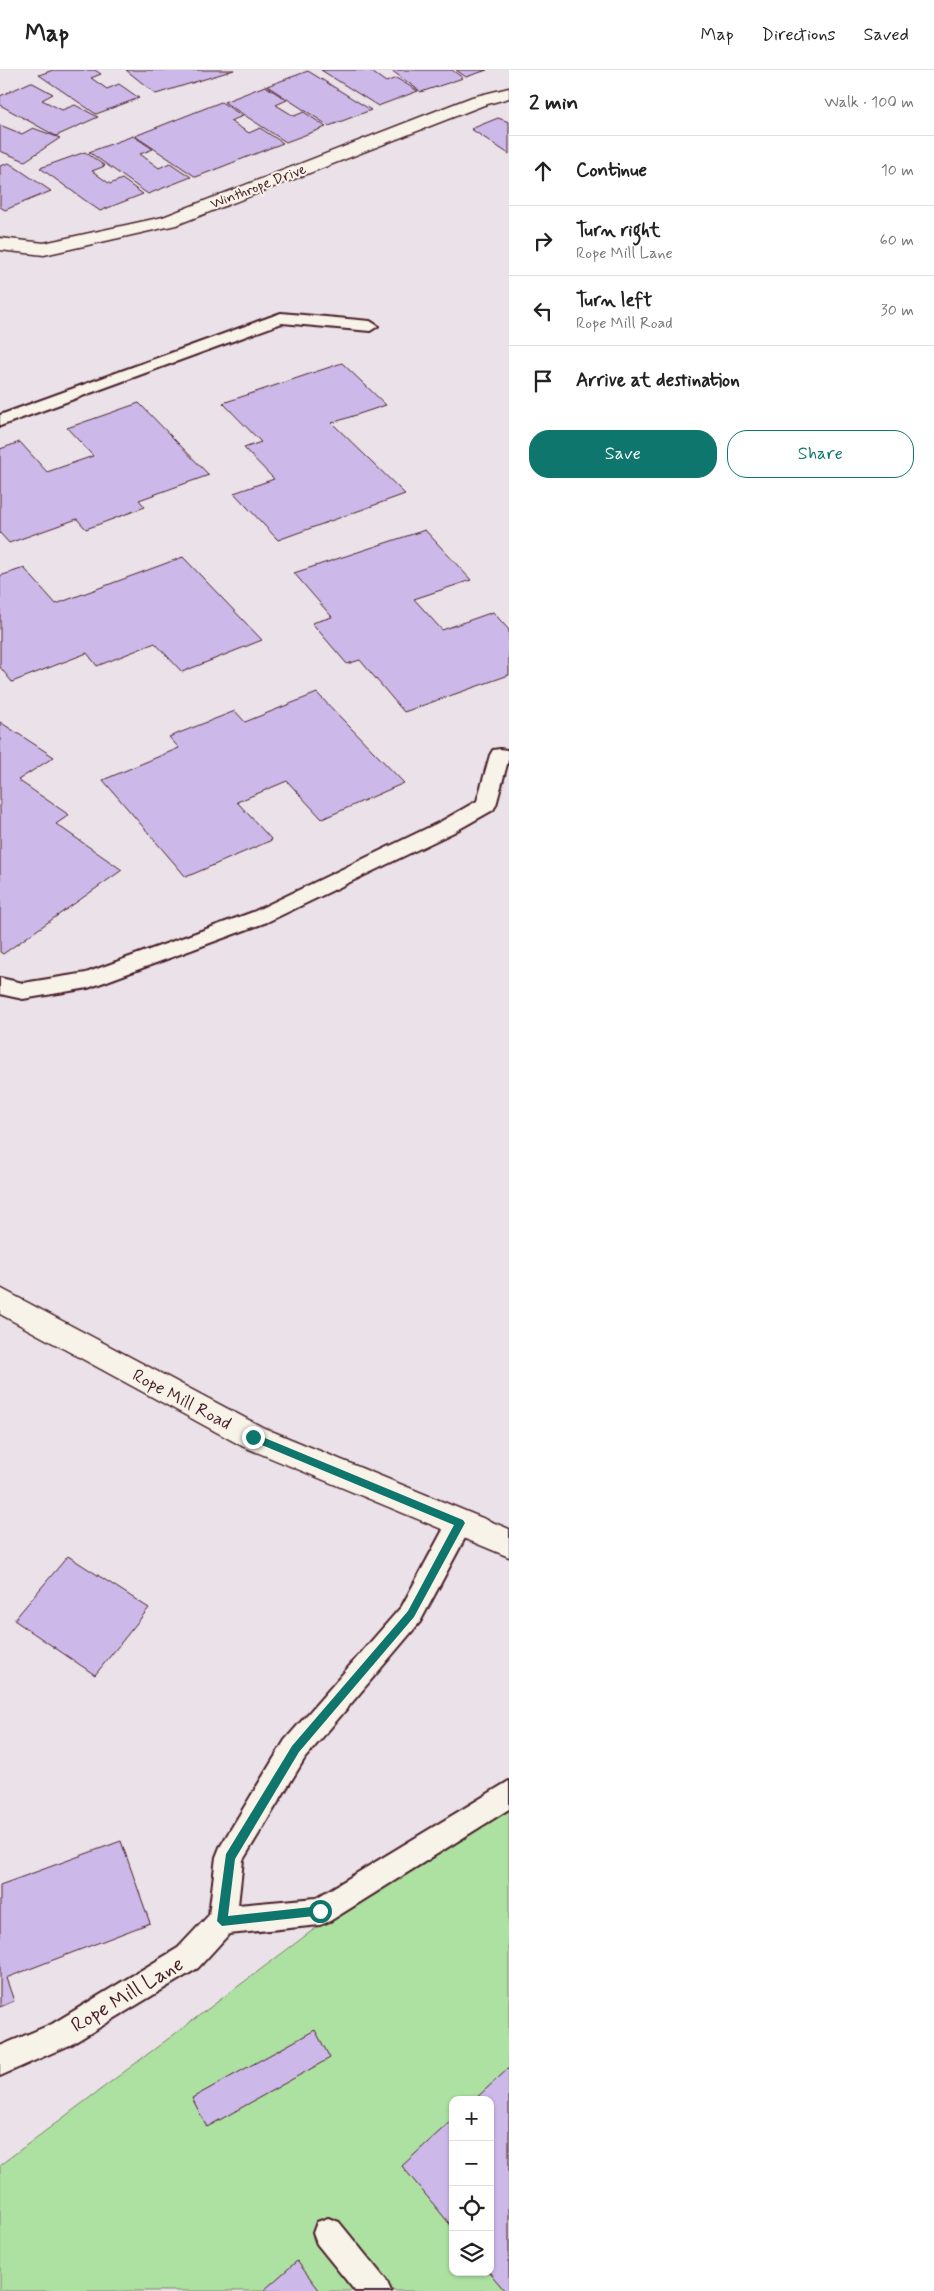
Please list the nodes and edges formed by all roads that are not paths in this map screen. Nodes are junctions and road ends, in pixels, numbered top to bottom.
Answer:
1 (509, 93) edge
2 (0, 244) edge
3 (370, 326) dead end
4 (0, 420) edge
5 (500, 755) dead end
6 (0, 986) edge
7 (0, 1300) edge
8 (460, 1523) junction
9 (509, 1543) edge
10 (509, 1794) edge
11 (222, 1921) junction
12 (0, 2061) edge
13 (328, 2233) dead end
14 (376, 2291) edge

1 - 2 street, Winthrope Drive
3 - 4 lane
5 - 6 lane
7 - 8 street, Rope Mill Road
8 - 9 street, Rope Mill Road
8 - 11 lane
10 - 11 lane
11 - 12 lane, Rope Mill Lane
13 - 14 lane

